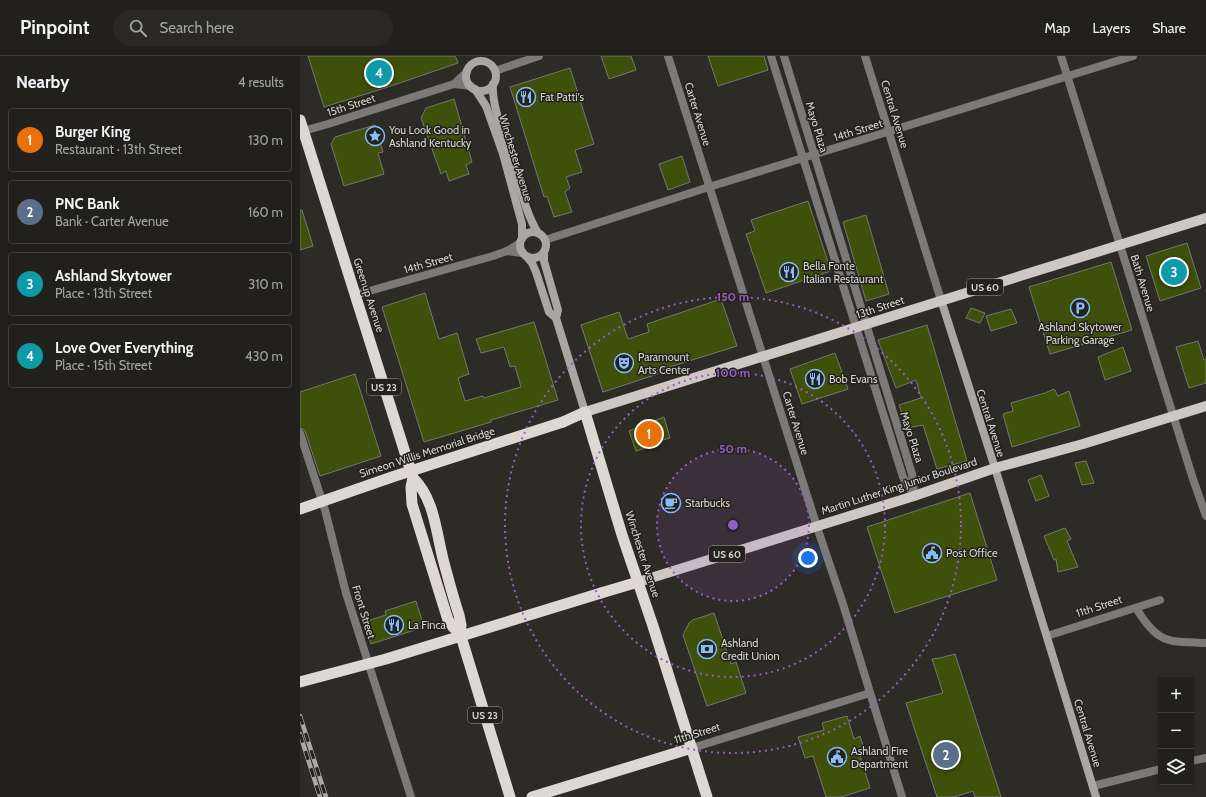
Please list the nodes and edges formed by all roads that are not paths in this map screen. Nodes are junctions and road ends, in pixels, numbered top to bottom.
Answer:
1 (469, 56) edge
2 (539, 56) edge
3 (668, 56) edge
4 (771, 56) edge
5 (784, 56) edge
6 (865, 56) edge
7 (1061, 56) edge
8 (1133, 56) edge
9 (485, 59) edge
10 (468, 70) junction
11 (495, 71) junction
12 (1067, 76) junction
13 (454, 84) junction
14 (493, 84) junction
15 (473, 88) junction
16 (300, 120) edge
17 (302, 132) edge
18 (889, 132) junction
19 (814, 155) junction
20 (803, 158) junction
21 (709, 187) junction
22 (1206, 218) edge
23 (538, 233) junction
24 (545, 240) junction
25 (521, 241) junction
26 (1120, 245) junction
27 (506, 251) junction
28 (544, 253) junction
29 (525, 255) junction
30 (355, 295) junction
31 (941, 300) junction
32 (556, 318) junction
33 (866, 325) junction
34 (856, 328) junction
35 (764, 356) junction
36 (1206, 406) edge
37 (585, 412) junction
38 (1174, 416) junction
39 (563, 422) joint
40 (300, 433) edge
41 (995, 468) junction
42 (413, 478) junction
43 (914, 496) junction
44 (300, 509) edge
45 (1206, 516) edge
46 (817, 527) junction
47 (638, 582) junction
48 (1160, 600) dead end
49 (1136, 608) junction
50 (460, 633) junction
51 (1047, 636) junction
52 (1206, 643) edge
53 (300, 682) edge
54 (870, 693) junction
55 (692, 748) junction
56 (1206, 758) edge
57 (1194, 760) edge
58 (1158, 770) edge
59 (1093, 786) junction
60 (411, 797) edge
61 (510, 797) edge
62 (532, 797) edge
63 (707, 797) edge
64 (902, 797) edge
65 (1096, 797) edge

1 - 10 main road
2 - 11 street
3 - 21 street, Carter Avenue
4 - 20 street, Mayo Plaza
5 - 19 street, Mayo Plaza
6 - 18 street, Central Avenue
7 - 12 street, Bath Avenue
8 - 12 street, 14th Street
9 - 10 main road
9 - 11 main road
10 - 13 street, 15th Street
10 - 15 main road
11 - 14 main road
12 - 18 street, 14th Street
12 - 26 street, Bath Avenue
13 - 15 street, 15th Street
13 - 17 street, 15th Street
14 - 15 main road
14 - 23 main road, Winchester Avenue
15 - 25 main road, Winchester Avenue
16 - 17 highway, Greenup Avenue / US 23
17 - 30 highway, Greenup Avenue / US 23
18 - 19 street, 14th Street
18 - 31 street, Central Avenue
19 - 20 street, 14th Street
19 - 33 street, Mayo Plaza
20 - 21 street, 14th Street
20 - 34 street, Mayo Plaza
21 - 24 street, 14th Street
21 - 35 street, Carter Avenue
22 - 26 main road, 13th Street / US 60
23 - 24 main road
23 - 25 main road
24 - 28 main road
25 - 27 street, 14th Street
25 - 29 main road
26 - 31 main road, 13th Street / US 60
26 - 38 street, Bath Avenue
27 - 29 street, 14th Street
27 - 30 street, 14th Street
28 - 29 main road
28 - 32 main road, Winchester Avenue
29 - 32 main road, Winchester Avenue
30 - 42 highway, Greenup Avenue / US 23
31 - 33 main road, 13th Street / US 60
31 - 41 main road, Central Avenue
32 - 37 main road, Winchester Avenue
33 - 34 main road, 13th Street / US 60
33 - 43 street, Mayo Plaza
34 - 35 main road, 13th Street / US 60
34 - 43 street, Mayo Plaza
35 - 37 main road, 13th Street / US 60
35 - 46 street, Carter Avenue
36 - 38 main road, Martin Luther King Junior Boulevard / US 60
37 - 39 highway, 13th Street
37 - 47 highway, Winchester Avenue
38 - 41 main road, Martin Luther King Junior Boulevard / US 60
38 - 45 street, Bath Avenue
39 - 44 highway, Simeon Willis Memorial Bridge, bridge
40 - 60 street, Front Street
41 - 43 main road, Martin Luther King Junior Boulevard / US 60
41 - 51 main road, Central Avenue
42 - 50 highway, Greenup Avenue / US 23
42 - 50 highway, Greenup Avenue / US 23
43 - 46 main road, Martin Luther King Junior Boulevard / US 60
46 - 47 main road, Martin Luther King Junior Boulevard / US 60
46 - 54 street, Carter Avenue
47 - 53 highway, Martin Luther King Junior Boulevard, bridge
47 - 55 highway, Winchester Avenue
48 - 49 street, 11th Street
49 - 51 street, 11th Street
49 - 52 street
50 - 61 highway, Greenup Avenue / US 23
51 - 59 main road, Central Avenue
54 - 55 street, 11th Street
54 - 64 street, Carter Avenue
55 - 62 highway, 11th Street
55 - 63 highway, Winchester Avenue
56 - 57 street
58 - 59 street
59 - 65 main road, Central Avenue

